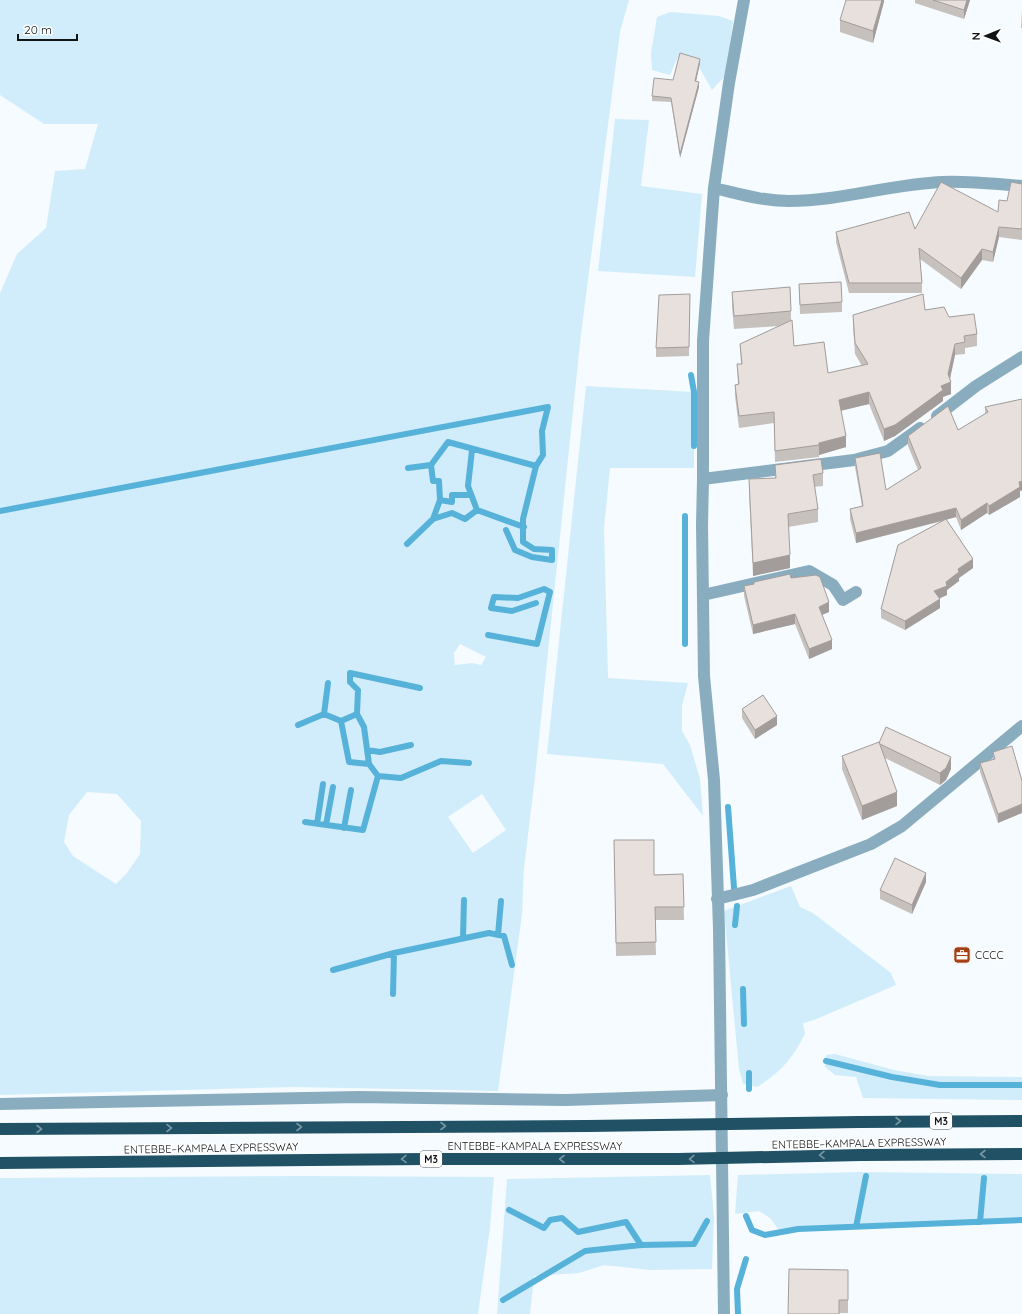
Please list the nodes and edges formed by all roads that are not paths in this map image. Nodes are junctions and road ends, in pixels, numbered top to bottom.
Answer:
1 (744, 0) edge
2 (1022, 186) edge
3 (714, 188) junction
4 (1022, 357) edge
5 (704, 479) junction
6 (856, 592) dead end
7 (703, 595) junction
8 (1022, 726) edge
9 (717, 899) junction
10 (722, 1095) junction
11 (0, 1104) edge
12 (1022, 1121) edge
13 (0, 1129) edge
14 (1022, 1154) edge
15 (0, 1163) edge
16 (724, 1314) edge

1 - 3 street
2 - 3 street
3 - 5 street
4 - 5 street
5 - 7 street
6 - 7 street
7 - 9 street
8 - 9 street
9 - 10 street
10 - 11 street
10 - 16 street
13 -> 12 highway, ENTEBBE–KAMPALA EXPRESSWAY / M3, bridge
14 -> 15 highway, ENTEBBE–KAMPALA EXPRESSWAY / M3, bridge

